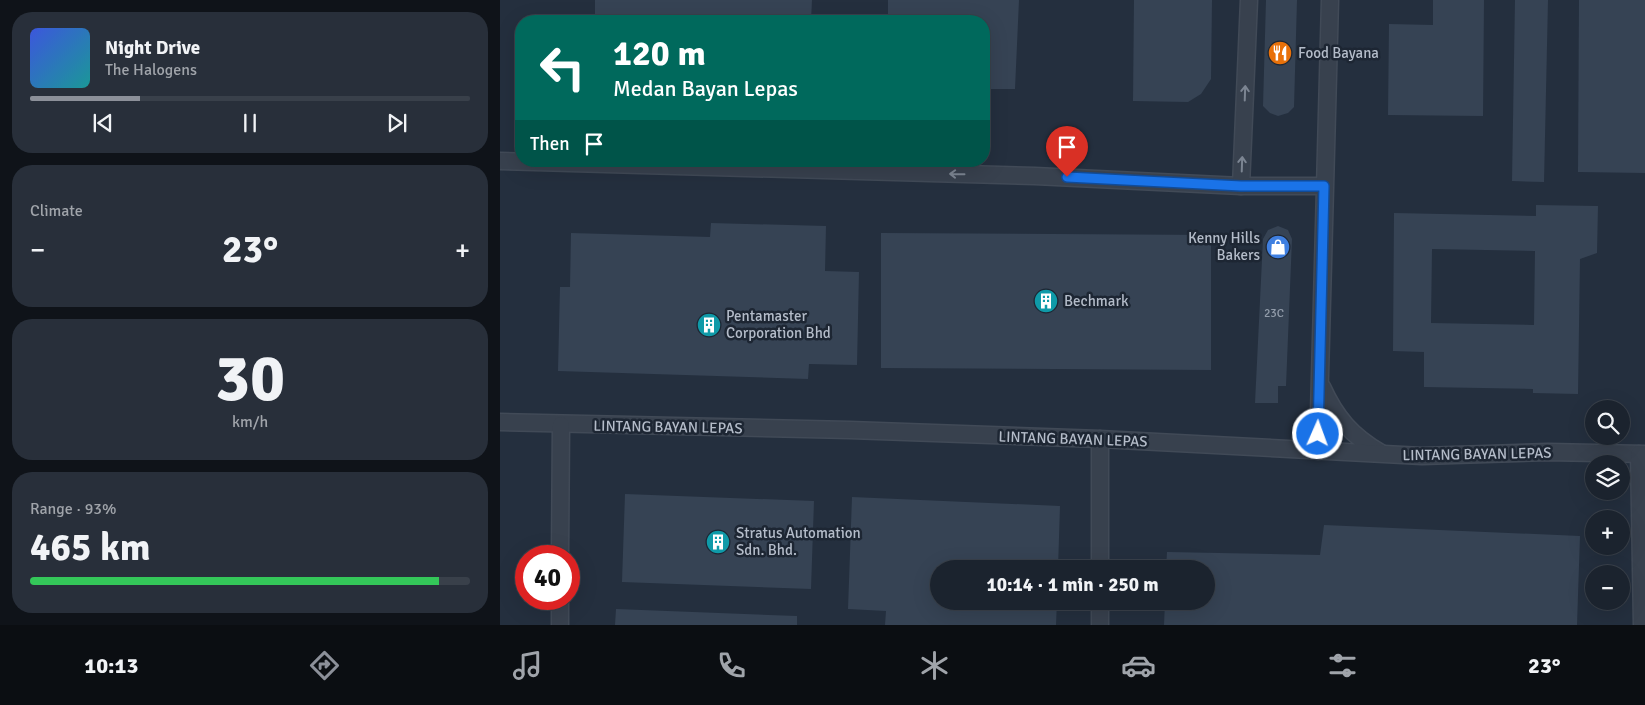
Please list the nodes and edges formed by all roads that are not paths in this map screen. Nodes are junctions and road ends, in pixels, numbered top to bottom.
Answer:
1 (1249, 0) edge
2 (1330, 0) edge
3 (500, 161) edge
4 (515, 161) edge
5 (725, 167) edge
6 (1241, 186) junction
7 (1324, 186) junction
8 (1320, 383) junction
9 (500, 422) edge
10 (561, 425) junction
11 (1100, 440) junction
12 (1318, 450) junction
13 (1383, 454) junction
14 (1642, 454) edge
15 (560, 545) edge
16 (1100, 560) edge
17 (560, 610) edge
18 (1100, 610) edge
19 (560, 625) edge
20 (1100, 625) edge
21 (1642, 625) edge

6 -> 1 street
2 - 7 street
4 -> 3 street
6 -> 5 street
6 - 7 street
7 - 8 street
8 - 12 street
8 - 13 street
9 - 10 street, LINTANG BAYAN LEPAS
10 - 11 street, LINTANG BAYAN LEPAS
10 - 15 street
11 - 12 street, LINTANG BAYAN LEPAS
11 - 16 street
12 - 13 street, LINTANG BAYAN LEPAS
13 - 14 street, LINTANG BAYAN LEPAS
14 - 21 street
17 - 19 street
18 - 20 street

